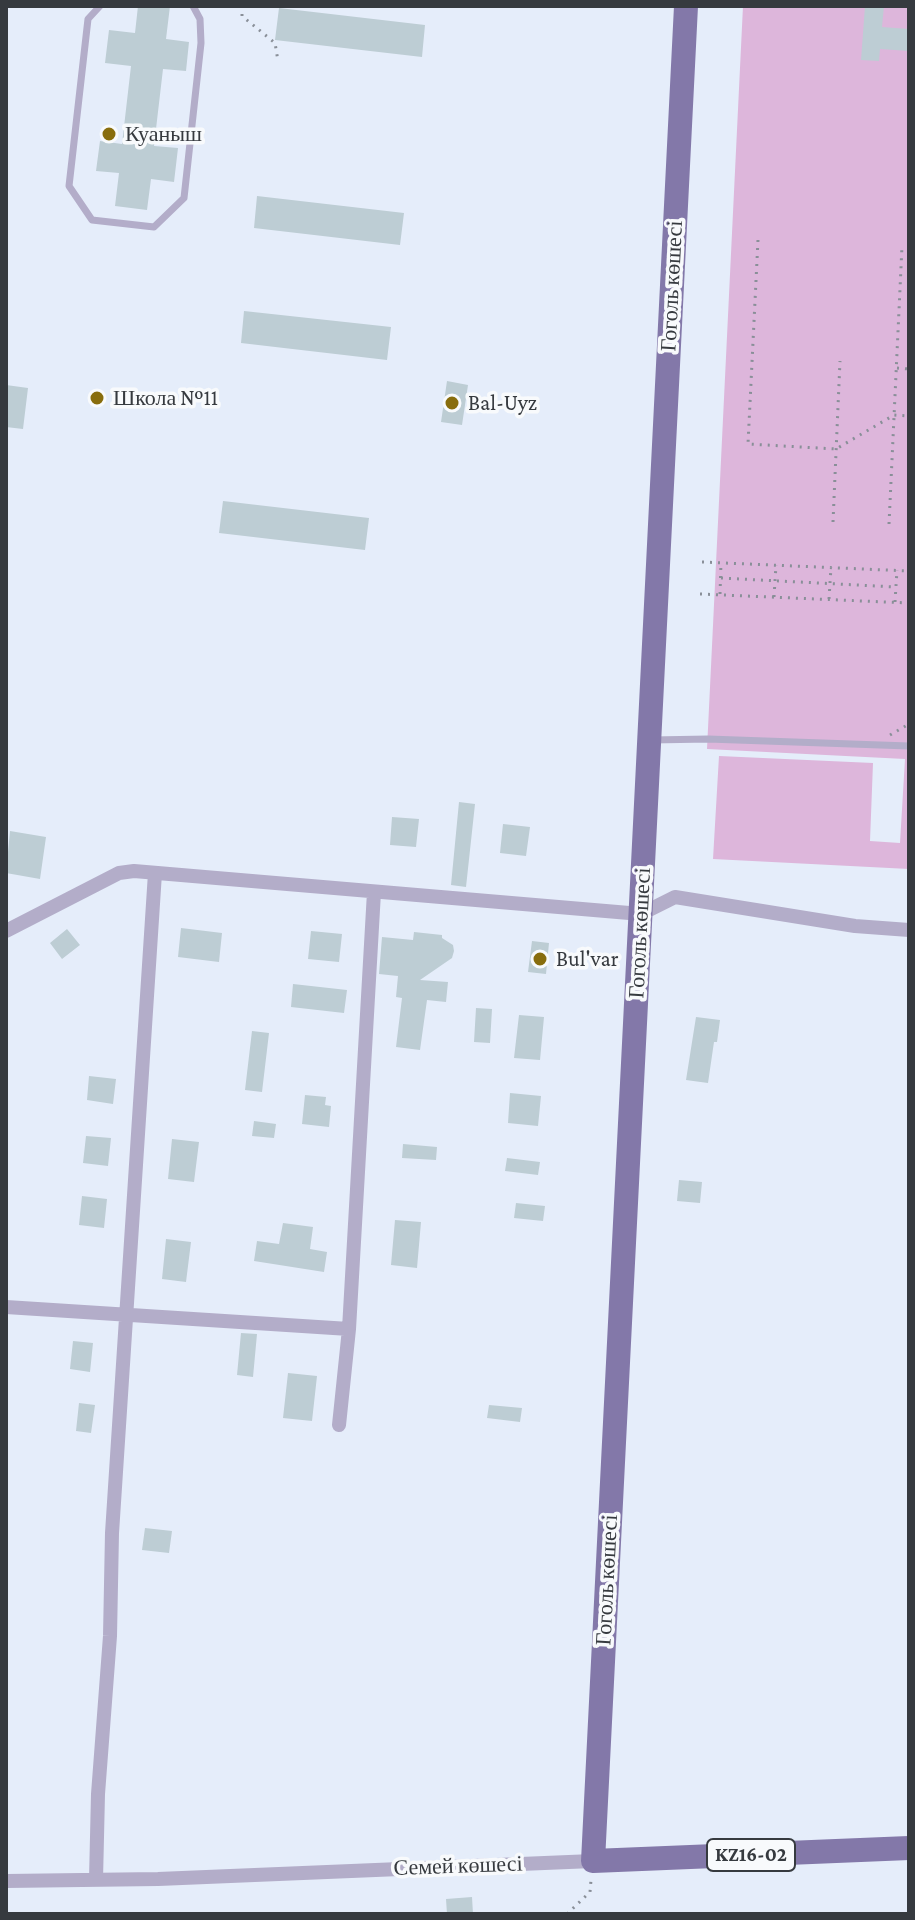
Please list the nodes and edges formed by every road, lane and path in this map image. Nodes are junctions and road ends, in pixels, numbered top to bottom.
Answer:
1 (100, 6) edge
2 (193, 6) edge
3 (242, 6) edge
4 (686, 6) edge
5 (278, 61) dead end
6 (758, 240) dead end
7 (902, 246) dead end
8 (840, 361) dead end
9 (896, 368) junction
10 (909, 369) edge
11 (894, 415) junction
12 (909, 416) edge
13 (836, 449) junction
14 (833, 522) dead end
15 (889, 524) dead end
16 (702, 562) dead end
17 (721, 562) junction
18 (776, 565) junction
19 (831, 567) junction
20 (897, 570) junction
21 (909, 571) edge
22 (721, 578) junction
23 (775, 581) junction
24 (830, 583) junction
25 (896, 587) junction
26 (700, 594) dead end
27 (720, 595) junction
28 (774, 597) junction
29 (829, 600) junction
30 (895, 603) junction
31 (909, 603) edge
32 (649, 740) junction
33 (909, 746) edge
34 (155, 873) junction
35 (374, 892) junction
36 (641, 914) junction
37 (909, 930) edge
38 (6, 931) edge
39 (6, 1307) edge
40 (126, 1314) junction
41 (349, 1329) junction
42 (339, 1425) dead end
43 (909, 1848) edge
44 (593, 1861) junction
45 (96, 1880) junction
46 (6, 1881) edge
47 (567, 1914) edge

1 - 2 lane
3 - 5 path
4 - 32 main road, Гоголь көшесі
6 - 13 path
7 - 9 path
8 - 13 path
9 - 10 path
9 - 11 path
11 - 12 path
11 - 13 path
11 - 15 path
13 - 14 path
16 - 17 path
17 - 18 path
17 - 22 path
18 - 19 path
18 - 23 path
19 - 20 path
19 - 24 path
20 - 21 path
20 - 25 path
22 - 23 path
22 - 27 path
23 - 24 path
23 - 28 path
24 - 25 path
24 - 29 path
25 - 30 path
26 - 27 path
27 - 28 path
28 - 29 path
29 - 30 path
30 - 31 path
32 - 33 lane
32 - 36 main road, Гоголь көшесі
34 - 35 street
34 - 38 street
34 - 40 street
35 - 36 street
35 - 41 street
36 - 37 street
36 - 44 main road, Гоголь көшесі
39 - 40 street
40 - 41 street
40 - 45 street
41 - 42 street
43 - 44 main road, Семей көшесі / KZ16-02
44 - 45 street, Семей көшесі
44 - 47 path
45 - 46 street, Семей көшесі

